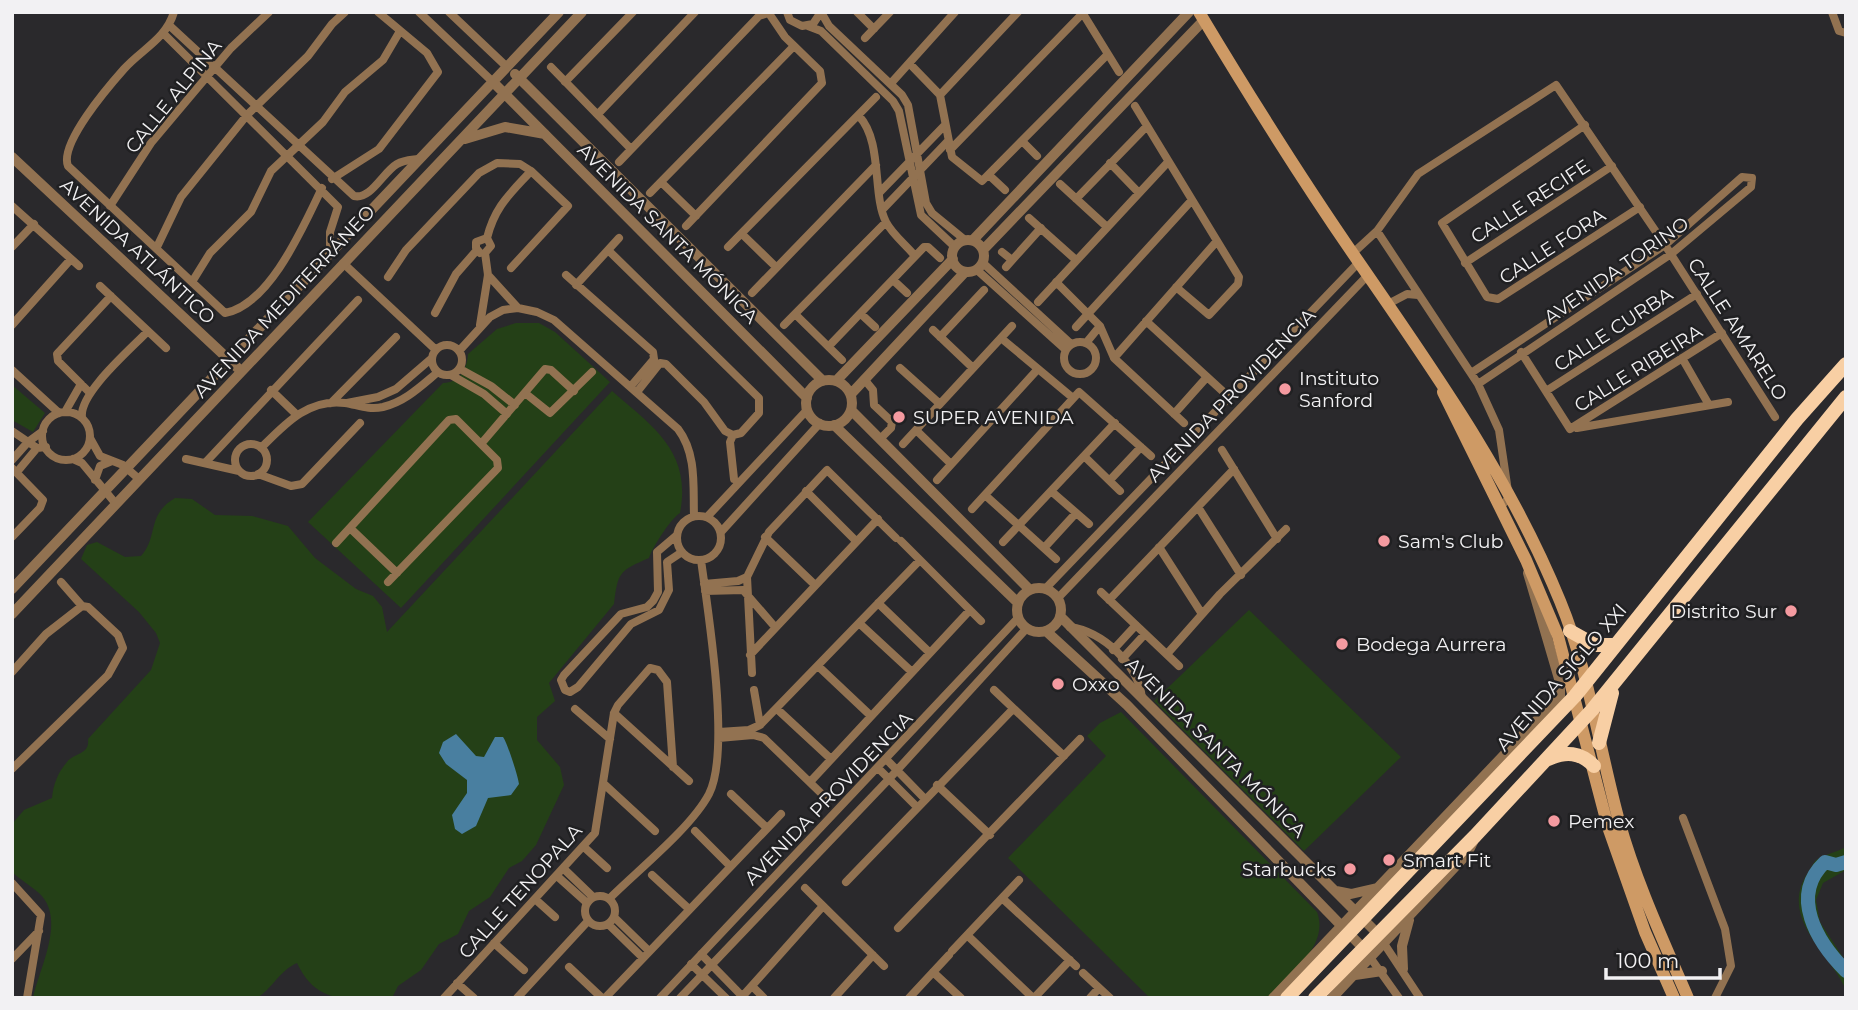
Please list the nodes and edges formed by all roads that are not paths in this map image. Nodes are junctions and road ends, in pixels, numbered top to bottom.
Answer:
1 (269, 12) edge
2 (345, 12) edge
3 (378, 12) edge
4 (419, 12) edge
5 (449, 12) edge
6 (559, 12) edge
7 (582, 12) edge
8 (632, 12) edge
9 (695, 12) edge
10 (768, 12) edge
11 (786, 12) edge
12 (821, 12) edge
13 (857, 12) edge
14 (890, 12) edge
15 (956, 12) edge
16 (1018, 12) edge
17 (1189, 12) edge
18 (1832, 12) edge
19 (1082, 13) edge
20 (1202, 16) edge
21 (174, 17) edge
22 (775, 23) junction
23 (804, 26) junction
24 (874, 29) junction
25 (400, 31) junction
26 (1846, 33) edge
27 (164, 34) junction
28 (785, 37) junction
29 (865, 38) dead end
30 (794, 46) junction
31 (1107, 55) junction
32 (909, 63) junction
33 (508, 67) junction
34 (551, 67) dead end
35 (214, 68) junction
36 (1119, 72) dead end
37 (207, 77) junction
38 (519, 78) junction
39 (893, 80) dead end
40 (493, 82) junction
41 (565, 82) junction
42 (505, 93) junction
43 (940, 95) junction
44 (877, 97) dead end
45 (1135, 106) dead end
46 (255, 107) junction
47 (598, 114) junction
48 (247, 115) junction
49 (859, 116) junction
50 (1585, 125) junction
51 (944, 126) junction
52 (1147, 126) junction
53 (546, 135) junction
54 (460, 141) junction
55 (1023, 142) junction
56 (296, 145) junction
57 (949, 145) junction
58 (631, 149) junction
59 (287, 153) junction
60 (1037, 156) dead end
61 (12, 157) edge
62 (916, 157) junction
63 (418, 159) junction
64 (618, 162) dead end
65 (1168, 162) junction
66 (1110, 163) junction
67 (908, 164) junction
68 (876, 165) junction
69 (1612, 166) junction
70 (531, 171) junction
71 (918, 174) junction
72 (990, 176) junction
73 (332, 179) junction
74 (911, 181) junction
75 (661, 182) junction
76 (1060, 184) dead end
77 (322, 188) junction
78 (1005, 190) dead end
79 (880, 192) junction
80 (650, 193) dead end
81 (1139, 193) junction
82 (1076, 199) junction
83 (1192, 200) junction
84 (12, 206) edge
85 (110, 206) junction
86 (1640, 207) junction
87 (883, 209) junction
88 (696, 216) junction
89 (1030, 218) dead end
90 (886, 222) junction
91 (34, 224) junction
92 (663, 224) junction
93 (686, 226) dead end
94 (1107, 227) junction
95 (1041, 228) junction
96 (1377, 231) junction
97 (742, 234) junction
98 (619, 238) dead end
99 (649, 239) junction
100 (969, 240) junction
101 (1217, 241) junction
102 (1665, 245) junction
103 (12, 247) edge
104 (157, 247) junction
105 (728, 247) dead end
106 (955, 247) junction
107 (608, 250) junction
108 (983, 250) junction
109 (330, 251) junction
110 (481, 252) junction
111 (1002, 252) dead end
112 (1671, 254) junction
113 (915, 256) junction
114 (940, 258) dead end
115 (1356, 258) junction
116 (71, 259) junction
117 (953, 259) junction
118 (1076, 260) junction
119 (343, 263) junction
120 (1465, 263) junction
121 (79, 266) dead end
122 (980, 266) junction
123 (776, 267) junction
124 (512, 268) dead end
125 (965, 272) junction
126 (488, 275) junction
127 (566, 275) dead end
128 (1368, 275) junction
129 (388, 277) dead end
130 (893, 280) junction
131 (192, 282) junction
132 (1056, 282) junction
133 (576, 285) junction
134 (100, 286) dead end
135 (1176, 287) junction
136 (984, 289) dead end
137 (752, 293) dead end
138 (907, 293) dead end
139 (1696, 294) junction
140 (1418, 295) junction
141 (111, 296) junction
142 (358, 300) dead end
143 (1038, 302) dead end
144 (1388, 304) junction
145 (518, 308) junction
146 (435, 313) dead end
147 (1089, 313) junction
148 (795, 314) junction
149 (861, 314) junction
150 (1146, 321) junction
151 (13, 324) edge
152 (784, 325) dead end
153 (480, 326) junction
154 (1012, 326) dead end
155 (1100, 326) junction
156 (875, 327) dead end
157 (1076, 327) dead end
158 (933, 330) dead end
159 (148, 331) junction
160 (1722, 333) junction
161 (396, 337) dead end
162 (940, 337) junction
163 (1000, 338) junction
164 (1086, 343) junction
165 (1516, 344) junction
166 (829, 346) junction
167 (1069, 347) junction
168 (166, 348) dead end
169 (459, 351) junction
170 (434, 354) junction
171 (1522, 354) junction
172 (1114, 358) junction
173 (1682, 358) junction
174 (228, 360) junction
175 (842, 360) dead end
176 (1065, 365) junction
177 (1846, 365) edge
178 (900, 368) dead end
179 (973, 368) junction
180 (460, 369) junction
181 (12, 370) edge
182 (1037, 370) junction
183 (241, 371) junction
184 (438, 372) junction
185 (592, 372) dead end
186 (1074, 373) junction
187 (1471, 373) junction
188 (451, 375) junction
189 (1207, 377) junction
190 (1053, 378) junction
191 (864, 379) junction
192 (483, 381) junction
193 (823, 381) junction
194 (836, 381) junction
195 (1478, 383) junction
196 (81, 384) junction
197 (1062, 387) junction
198 (634, 389) junction
199 (271, 390) junction
200 (478, 391) junction
201 (574, 391) junction
202 (1546, 391) junction
203 (90, 393) junction
204 (525, 393) junction
205 (850, 394) junction
206 (1229, 397) junction
207 (1846, 397) edge
208 (807, 398) junction
209 (1073, 398) junction
210 (1728, 402) dead end
211 (331, 403) junction
212 (347, 403) junction
213 (940, 404) junction
214 (515, 405) junction
215 (1709, 405) junction
216 (807, 410) junction
217 (851, 410) junction
218 (62, 412) junction
219 (507, 414) junction
220 (1174, 414) junction
221 (297, 415) junction
222 (82, 417) junction
223 (1775, 417) dead end
224 (360, 423) dead end
225 (1115, 423) junction
226 (1184, 423) dead end
227 (820, 424) junction
228 (834, 425) junction
229 (1570, 429) junction
230 (43, 430) junction
231 (916, 430) junction
232 (12, 431) edge
233 (733, 435) junction
234 (90, 438) junction
235 (880, 439) junction
236 (28, 442) junction
237 (481, 444) junction
238 (903, 444) dead end
239 (1141, 447) junction
240 (41, 448) junction
241 (261, 448) junction
242 (1222, 450) dead end
243 (1084, 456) junction
244 (1151, 456) dead end
245 (73, 459) junction
246 (186, 459) dead end
247 (12, 460) edge
248 (112, 461) junction
249 (205, 463) junction
250 (951, 464) junction
251 (127, 468) junction
252 (1234, 469) junction
253 (15, 470) edge
254 (239, 471) junction
255 (258, 474) junction
256 (139, 479) junction
257 (734, 479) dead end
258 (95, 480) junction
259 (937, 480) dead end
260 (1110, 480) junction
261 (806, 491) junction
262 (1051, 491) junction
263 (1120, 491) dead end
264 (104, 492) junction
265 (985, 495) junction
266 (1504, 502) junction
267 (116, 504) junction
268 (1198, 507) junction
269 (972, 509) dead end
270 (1076, 513) junction
271 (694, 516) junction
272 (708, 517) junction
273 (878, 519) junction
274 (1088, 524) dead end
275 (1019, 525) junction
276 (350, 528) junction
277 (1286, 529) dead end
278 (721, 533) junction
279 (677, 536) junction
280 (12, 537) edge
281 (765, 537) junction
282 (1277, 539) junction
283 (856, 541) junction
284 (1003, 542) dead end
285 (336, 543) dead end
286 (1159, 547) junction
287 (1044, 548) junction
288 (682, 552) junction
289 (1056, 559) dead end
290 (701, 560) junction
291 (920, 560) junction
292 (1526, 560) junction
293 (667, 572) junction
294 (397, 573) junction
295 (657, 574) junction
296 (1241, 575) junction
297 (747, 577) junction
298 (61, 582) dead end
299 (388, 582) dead end
300 (815, 585) junction
301 (705, 588) junction
302 (1046, 588) junction
303 (12, 589) edge
304 (1029, 589) junction
305 (1101, 592) dead end
306 (747, 596) junction
307 (1058, 598) junction
308 (1109, 600) junction
309 (1017, 602) junction
310 (878, 603) junction
311 (82, 606) junction
312 (970, 610) junction
313 (12, 614) edge
314 (1202, 614) junction
315 (1060, 616) junction
316 (617, 618) junction
317 (1018, 618) junction
318 (981, 621) dead end
319 (859, 623) junction
320 (1136, 625) junction
321 (1070, 627) junction
322 (628, 628) junction
323 (775, 628) junction
324 (1026, 629) junction
325 (1046, 631) junction
326 (1570, 631) junction
327 (1145, 634) junction
328 (1615, 645) junction
329 (1113, 650) junction
330 (930, 653) junction
331 (1167, 654) junction
332 (750, 655) junction
333 (1122, 659) junction
334 (818, 666) junction
335 (1179, 666) dead end
336 (12, 672) edge
337 (912, 672) junction
338 (752, 673) dead end
339 (1620, 676) junction
340 (1587, 682) junction
341 (754, 690) dead end
342 (994, 690) dead end
343 (1575, 696) junction
344 (1142, 698) junction
345 (575, 709) dead end
346 (777, 709) junction
347 (1013, 709) junction
348 (1592, 710) junction
349 (614, 713) junction
350 (872, 716) junction
351 (1547, 718) junction
352 (1581, 722) junction
353 (760, 725) junction
354 (719, 735) junction
355 (610, 739) junction
356 (1080, 739) dead end
357 (1599, 743) junction
358 (1064, 756) junction
359 (831, 759) junction
360 (887, 760) junction
361 (1543, 761) junction
362 (1594, 766) junction
363 (673, 767) junction
364 (12, 769) edge
365 (879, 769) junction
366 (897, 771) junction
367 (889, 779) junction
368 (689, 781) dead end
369 (810, 782) junction
370 (604, 784) junction
371 (937, 785) junction
372 (731, 794) dead end
373 (826, 798) dead end
374 (924, 798) junction
375 (916, 806) junction
376 (780, 814) dead end
377 (1263, 818) junction
378 (1683, 818) dead end
379 (767, 828) junction
380 (1443, 828) junction
381 (655, 831) dead end
382 (695, 831) dead end
383 (1249, 831) junction
384 (990, 835) junction
385 (1475, 836) junction
386 (584, 846) junction
387 (730, 866) junction
388 (607, 868) dead end
389 (560, 872) junction
390 (652, 875) dead end
391 (1019, 880) dead end
392 (1400, 881) junction
393 (846, 882) dead end
394 (12, 883) edge
395 (1380, 887) junction
396 (804, 888) dead end
397 (1336, 891) junction
398 (1002, 898) junction
399 (535, 899) junction
400 (610, 899) junction
401 (590, 900) junction
402 (823, 906) junction
403 (1322, 906) junction
404 (689, 909) junction
405 (1412, 914) junction
406 (1359, 915) junction
407 (555, 917) dead end
408 (611, 920) junction
409 (588, 921) junction
410 (898, 928) dead end
411 (39, 930) junction
412 (1345, 930) junction
413 (967, 935) junction
414 (1381, 938) junction
415 (1327, 942) junction
416 (494, 943) junction
417 (1367, 953) junction
418 (701, 954) junction
419 (646, 955) junction
420 (873, 955) junction
421 (12, 959) edge
422 (691, 964) junction
423 (711, 965) junction
424 (884, 966) dead end
425 (569, 967) dead end
426 (1076, 967) junction
427 (1403, 969) junction
428 (524, 970) dead end
429 (1382, 971) junction
430 (933, 972) junction
431 (702, 974) junction
432 (1352, 976) junction
433 (457, 983) junction
434 (752, 986) junction
435 (1099, 988) junction
436 (742, 997) edge
437 (27, 998) edge
438 (443, 998) edge
439 (474, 998) edge
440 (517, 998) edge
441 (603, 998) edge
442 (660, 998) edge
443 (680, 998) edge
444 (726, 998) edge
445 (765, 998) edge
446 (834, 998) edge
447 (909, 998) edge
448 (961, 998) edge
449 (1034, 998) edge
450 (1090, 998) edge
451 (1110, 998) edge
452 (1273, 998) edge
453 (1287, 998) edge
454 (1315, 998) edge
455 (1332, 998) edge
456 (1399, 998) edge
457 (1420, 998) edge
458 (1674, 998) edge
459 (1688, 998) edge
460 (1716, 998) edge

1 - 35 street, CALLE ALPINA
2 - 46 street
3 - 25 street
4 - 40 street
5 - 33 street
6 - 33 street, AVENIDA MEDITERRÁNEO
7 - 38 street, AVENIDA MEDITERRÁNEO
8 - 41 street
9 - 47 street
10 - 22 street
10 - 58 street
11 - 22 street
11 - 23 street
12 - 23 street
12 - 62 street
13 - 24 street
14 - 24 street
15 - 32 street
16 - 43 street
17 - 100 street
18 - 26 street
19 - 31 street
19 - 57 street
20 - 108 street
20 - 115 main road
21 - 27 street
21 - 35 street
22 - 28 street
23 - 28 street
23 - 67 street
24 - 29 street
25 - 56 street
25 - 73 street
27 - 37 street
27 - 85 street
28 - 30 street
30 - 75 street
30 - 88 street
31 - 36 street
31 - 55 street
32 - 39 street
32 - 43 street
33 - 38 street, AVENIDA SANTA MÓNICA
33 - 40 street, AVENIDA MEDITERRÁNEO
34 - 41 street
35 - 37 street, CALLE ALPINA
35 - 46 street
37 - 48 street
37 - 85 street, CALLE ALPINA
38 - 42 street, AVENIDA MEDITERRÁNEO
38 - 92 street, AVENIDA SANTA MÓNICA
40 - 42 street, AVENIDA SANTA MÓNICA
40 - 63 street, AVENIDA MEDITERRÁNEO
41 - 47 street
42 - 53 street, AVENIDA SANTA MÓNICA
42 - 54 street, AVENIDA MEDITERRÁNEO
43 - 51 street
44 - 49 street
45 - 52 street
46 - 48 street
46 - 56 street
47 - 58 street
48 - 59 street
48 - 104 street
49 - 68 street
49 - 97 street
50 - 69 street, CALLE AMARELO
50 - 96 street, CALLE AMARELO
50 - 120 street, CALLE FORA
51 - 57 street
51 - 62 street
52 - 65 street
52 - 66 street
53 - 54 street
53 - 99 street, AVENIDA SANTA MÓNICA
54 - 119 street, AVENIDA MEDITERRÁNEO
55 - 60 street
55 - 72 street
56 - 59 street
56 - 73 street
57 - 71 street
57 - 72 street
58 - 64 street
59 - 77 street
59 - 131 street
61 - 174 street, AVENIDA ATLÁNTICO
62 - 67 street
62 - 71 street
63 - 73 street, AVENIDA MEDITERRÁNEO
63 - 109 street, AVENIDA MEDITERRÁNEO
65 - 81 street
65 - 83 street
66 - 81 street
66 - 82 street
67 - 74 street
67 - 79 street
68 - 79 street
68 - 123 street
69 - 86 street, CALLE AMARELO
69 - 120 street, CALLE RECIFE
70 - 110 street
70 - 124 street
70 - 129 street
71 - 74 street
71 - 100 street
72 - 78 street
74 - 87 street
74 - 106 street
75 - 80 street
75 - 88 street
76 - 82 street
77 - 109 street, AVENIDA MEDITERRÁNEO
77 - 131 street
79 - 87 street
81 - 94 street
82 - 94 street
83 - 101 street
83 - 147 street
84 - 91 street
85 - 104 street
86 - 102 street, CALLE AMARELO
86 - 120 street, CALLE FORA
87 - 90 street
88 - 93 street
89 - 95 street
90 - 113 street
90 - 148 street
91 - 103 street
91 - 116 street
92 - 99 street
92 - 193 street, AVENIDA SANTA MÓNICA
94 - 118 street
95 - 111 street
95 - 118 street
96 - 115 street
96 - 140 street
97 - 105 street
97 - 123 street
98 - 107 street
99 - 208 street, AVENIDA SANTA MÓNICA
100 - 106 street
100 - 108 street
101 - 135 street
101 - 135 street
102 - 112 street, CALLE AMARELO
102 - 112 street, AVENIDA TORINO
102 - 165 street, AVENIDA TORINO
104 - 131 street
106 - 117 street
107 - 133 street
107 - 233 street
108 - 122 street
109 - 174 street, AVENIDA MEDITERRÁNEO
110 - 126 street
110 - 146 street
112 - 139 street, CALLE AMARELO
112 - 171 street, AVENIDA TORINO
113 - 114 street
113 - 130 street
115 - 128 main road
115 - 206 street
116 - 121 street
116 - 151 street
117 - 125 street
117 - 194 street
118 - 132 street
119 - 170 street
119 - 183 street, AVENIDA MEDITERRÁNEO
122 - 125 street
122 - 167 street
123 - 137 street
125 - 191 street
126 - 145 street
126 - 153 street
127 - 133 street
128 - 144 main road
128 - 307 street, AVENIDA PROVIDENCIA
130 - 138 street
130 - 149 street
132 - 143 street
132 - 147 street
133 - 198 street
134 - 141 street
135 - 150 street
136 - 162 street
139 - 160 street, CALLE AMARELO
139 - 202 street, CALLE CURBA
140 - 144 street
140 - 187 street
141 - 159 street
141 - 196 street
142 - 199 street
144 - 266 main road
145 - 153 street
145 - 198 street
147 - 155 street
147 - 157 street
148 - 152 street
148 - 166 street
149 - 156 street
149 - 166 street
150 - 172 street
150 - 189 street
153 - 169 street
154 - 163 street
155 - 164 street
155 - 172 street
158 - 162 street
159 - 168 street
159 - 203 street
160 - 173 street, CALLE RIBEIRA
160 - 223 street, CALLE AMARELO
161 - 211 street
162 - 179 street
163 - 179 street
163 - 182 street
164 - 167 street
164 - 186 street
165 - 171 street
165 - 187 street, AVENIDA TORINO
166 - 175 street
167 - 176 street
169 - 170 street
169 - 180 street
170 - 184 street
170 - 212 street
171 - 195 street, AVENIDA TORINO
171 - 202 street
172 - 220 street
173 - 215 street
173 - 229 street, CALLE RIBEIRA
174 - 183 street, AVENIDA ATLÁNTICO
174 - 251 street, AVENIDA MEDITERRÁNEO
176 - 186 street
176 - 190 street
177 - 328 highway, AVENIDA SIGLO XXI
178 - 213 street
179 - 213 street
180 - 188 street
180 - 192 street
181 - 218 street
182 - 190 street
182 - 250 street
183 - 256 street, AVENIDA MEDITERRÁNEO
184 - 188 street
184 - 212 street
185 - 201 street
186 - 197 street
187 - 195 street
188 - 200 street
189 - 206 street
189 - 220 street
190 - 197 street
191 - 205 street
191 - 235 street
192 - 200 street
192 - 214 street
193 - 194 street
193 - 208 street
194 - 205 street
195 - 266 street
196 - 203 street
196 - 218 street
197 - 209 street
198 - 233 street
198 - 271 street
199 - 221 street
199 - 249 street
200 - 219 street
201 - 204 street
201 - 204 street
202 - 229 street
203 - 222 street
204 - 214 street
205 - 217 street
206 - 302 street
207 - 339 highway
208 - 216 street
209 - 225 street
209 - 265 street
210 - 215 street
211 - 212 street
211 - 221 street
213 - 231 street
214 - 219 street
215 - 229 street
216 - 227 street
216 - 272 street
217 - 228 street
217 - 235 street
218 - 222 street
218 - 230 street
219 - 237 street
220 - 226 street
221 - 241 street
222 - 234 street
224 - 255 street
225 - 239 street
225 - 243 street
227 - 228 street
227 - 278 street
228 - 309 street
230 - 236 street
230 - 240 street
231 - 238 street
231 - 250 street
232 - 236 street
233 - 257 street
234 - 245 street
234 - 248 street
235 - 304 street
236 - 240 street
236 - 247 street
237 - 276 street
237 - 294 street
239 - 244 street
239 - 260 street
240 - 245 street
240 - 253 street
241 - 254 street
241 - 255 street
242 - 252 street
243 - 260 street
243 - 262 street
245 - 258 street
246 - 249 street
248 - 251 street
248 - 258 street
249 - 254 street
250 - 259 street
251 - 256 street
251 - 264 street, AVENIDA MEDITERRÁNEO
252 - 268 street
252 - 282 street
253 - 280 street
254 - 255 street
256 - 267 street, AVENIDA MEDITERRÁNEO
258 - 264 street
260 - 263 street
261 - 273 street
261 - 281 street
261 - 283 street
262 - 270 street
262 - 275 street
264 - 267 street
264 - 303 street, AVENIDA MEDITERRÁNEO
265 - 269 street
265 - 275 street
266 - 292 main road
266 - 326 main road
267 - 313 street, AVENIDA MEDITERRÁNEO
268 - 286 street
268 - 296 street
270 - 274 street
270 - 287 street
271 - 272 street
271 - 279 street
272 - 278 street
273 - 283 street
273 - 291 street
275 - 284 street
275 - 287 street
276 - 285 street
276 - 294 street
277 - 282 street
278 - 290 street
279 - 288 street
279 - 295 street
281 - 297 street
281 - 300 street
282 - 296 street
283 - 300 street
286 - 308 street
286 - 314 street
287 - 289 street
288 - 290 street
288 - 293 street
290 - 301 street
291 - 310 street
291 - 312 street
292 - 343 main road
292 - 351 street, AVENIDA SIGLO XXI
293 - 295 street
293 - 322 street
294 - 299 street
295 - 316 street
296 - 314 street
297 - 301 street
297 - 306 street
298 - 311 street
300 - 323 street
301 - 306 street
301 - 354 street
302 - 304 street
302 - 307 street
304 - 309 street
305 - 308 street
306 - 323 street
306 - 332 street
307 - 315 street
308 - 320 street
309 - 317 street
310 - 319 street
310 - 330 street
311 - 336 street
311 - 364 street
312 - 318 street
312 - 330 street
314 - 331 street
315 - 321 street, AVENIDA SANTA MÓNICA
315 - 325 street
316 - 322 street
316 - 322 street
317 - 324 street
317 - 360 street, AVENIDA PROVIDENCIA
319 - 334 street
319 - 337 street
320 - 327 street
320 - 329 street
321 - 329 street
321 - 344 street, AVENIDA SANTA MÓNICA
323 - 332 street
324 - 325 street
324 - 366 street, AVENIDA PROVIDENCIA
325 - 383 street, AVENIDA SANTA MÓNICA
326 - 328 highway
326 - 340 main road
327 - 331 street
327 - 333 street
328 - 340 highway, AVENIDA SIGLO XXI
329 - 333 street
330 - 337 street
331 - 335 street
332 - 338 street
333 - 344 street
334 - 346 street
334 - 350 street
337 - 350 street
339 - 348 highway
339 - 357 highway
340 - 343 highway, AVENIDA SIGLO XXI
340 - 348 main road
341 - 353 street
342 - 347 street
343 - 351 highway, AVENIDA SIGLO XXI
343 - 352 main road
344 - 377 street, AVENIDA SANTA MÓNICA
345 - 355 street
346 - 353 street
346 - 359 street
347 - 358 street
347 - 371 street
348 - 352 highway
348 - 357 main road
349 - 355 street, CALLE TENOPALA
349 - 363 street
349 - 363 street, CALLE TENOPALA
350 - 359 street
351 - 380 highway, AVENIDA SIGLO XXI
351 - 380 street, AVENIDA SIGLO XXI
352 - 361 highway
352 - 362 main road
353 - 354 street
354 - 369 street
354 - 400 street
355 - 370 street, CALLE TENOPALA
356 - 358 street
357 - 459 main road
358 - 384 street
359 - 369 street
360 - 365 street, AVENIDA PROVIDENCIA
360 - 366 street
361 - 362 highway
361 - 385 highway
362 - 458 main road
363 - 368 street
365 - 367 street
365 - 418 street, AVENIDA PROVIDENCIA
366 - 367 street, AVENIDA PROVIDENCIA
366 - 374 street
367 - 375 street
367 - 423 street, AVENIDA PROVIDENCIA
369 - 373 street
370 - 381 street
370 - 386 street, CALLE TENOPALA
371 - 374 street
371 - 384 street
372 - 379 street
374 - 375 street
375 - 393 street
376 - 379 street
377 - 383 street
377 - 397 street, AVENIDA SANTA MÓNICA
378 - 460 street
379 - 387 street
380 - 392 highway, AVENIDA SIGLO XXI
380 - 395 street, AVENIDA SIGLO XXI
382 - 387 street
383 - 403 street, AVENIDA SANTA MÓNICA
384 - 410 street
385 - 405 street
385 - 414 highway
386 - 388 street
386 - 389 street, CALLE TENOPALA
387 - 404 street
389 - 399 street, CALLE TENOPALA
389 - 401 street
390 - 404 street
391 - 398 street
392 - 395 highway
392 - 406 highway, AVENIDA SIGLO XXI
394 - 411 street
395 - 397 street
395 - 406 street, AVENIDA SIGLO XXI
396 - 402 street
397 - 406 street, AVENIDA SANTA MÓNICA
398 - 413 street
398 - 426 street
399 - 407 street
399 - 416 street, CALLE TENOPALA
400 - 401 street
400 - 408 street
401 - 409 street
402 - 420 street
402 - 434 street
403 - 412 street, AVENIDA SANTA MÓNICA
403 - 415 street
404 - 419 street
405 - 414 street
405 - 427 street
406 - 412 highway, AVENIDA SIGLO XXI
406 - 414 street, AVENIDA SANTA MÓNICA
408 - 409 street
408 - 419 street
409 - 440 street
411 - 421 street
411 - 437 street
412 - 415 street, AVENIDA SIGLO XXI
412 - 417 street, AVENIDA SANTA MÓNICA
412 - 453 highway, AVENIDA SIGLO XXI
413 - 430 street
413 - 449 street
414 - 417 highway
414 - 427 street
415 - 452 street, AVENIDA SIGLO XXI
416 - 428 street
416 - 433 street, CALLE TENOPALA
417 - 429 street
417 - 432 street
417 - 454 highway
418 - 422 street, AVENIDA PROVIDENCIA
418 - 423 street
419 - 441 street
420 - 424 street
420 - 446 street
422 - 431 street
422 - 442 street, AVENIDA PROVIDENCIA
423 - 431 street, AVENIDA PROVIDENCIA
423 - 436 street
425 - 441 street
426 - 435 street
426 - 449 street
427 - 457 street
429 - 432 street
429 - 456 street
430 - 447 street
430 - 448 street
431 - 443 street, AVENIDA PROVIDENCIA
431 - 444 street
432 - 455 street
433 - 438 street, CALLE TENOPALA
433 - 439 street
434 - 436 street
434 - 445 street
435 - 450 street
435 - 451 street

